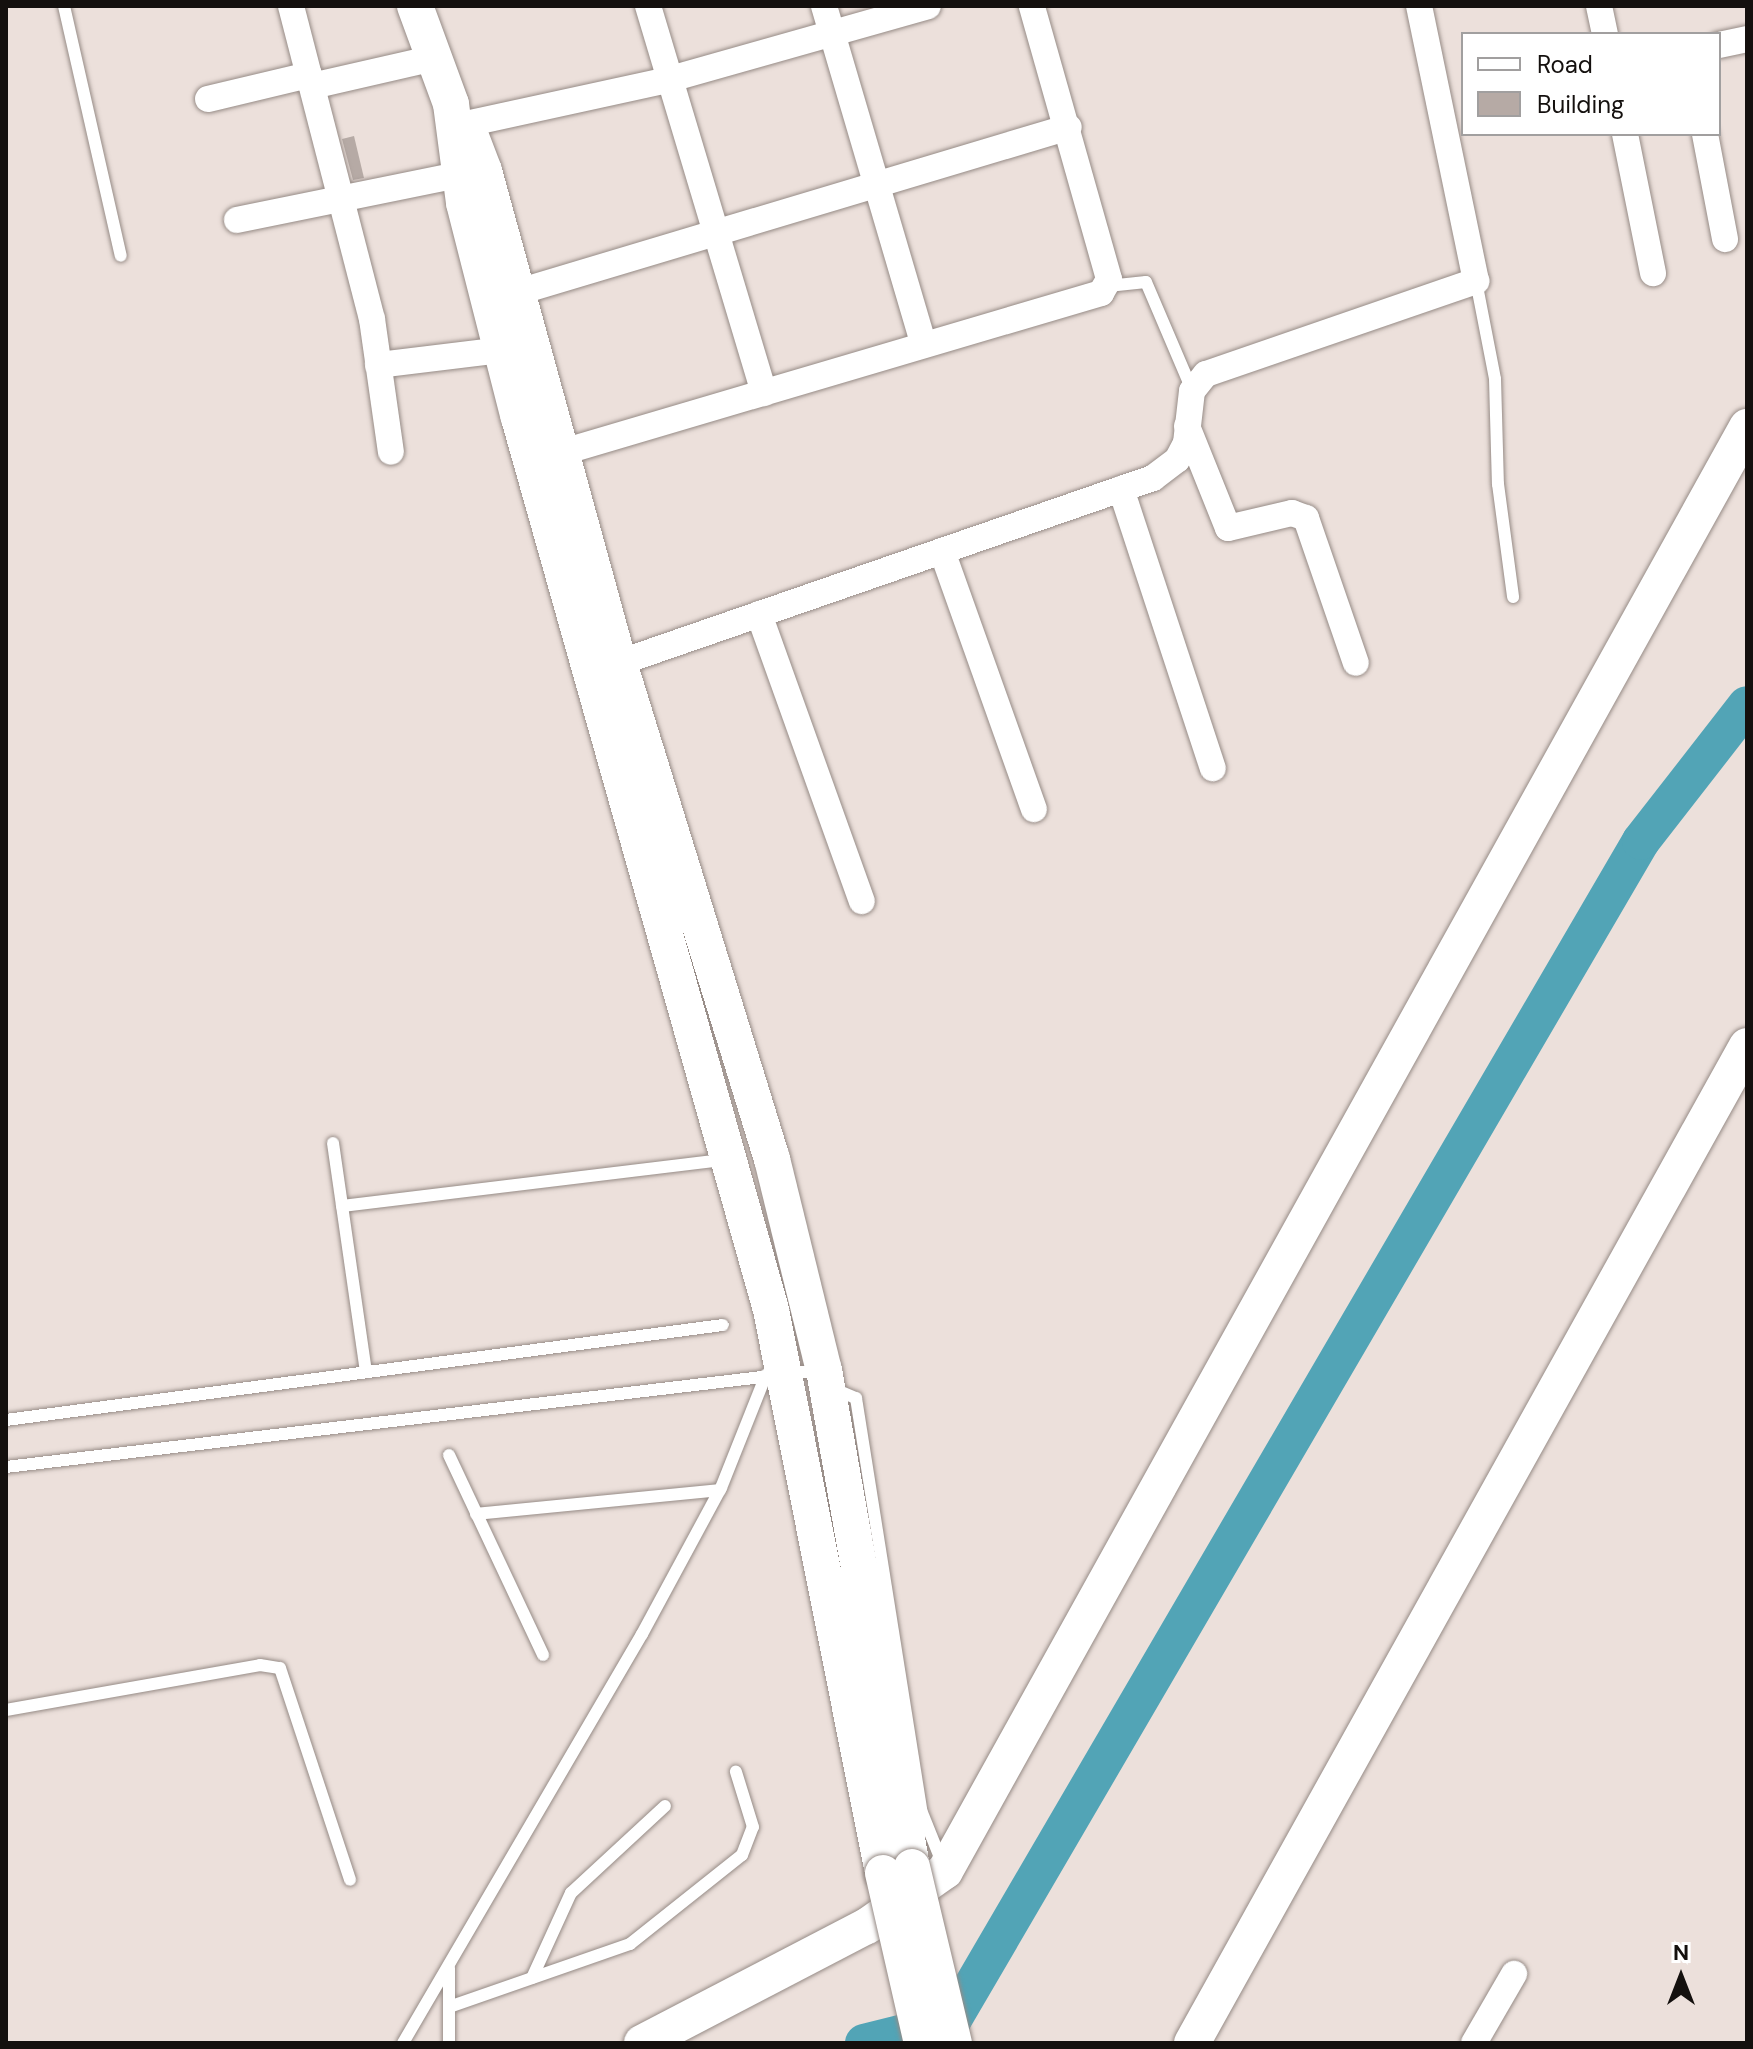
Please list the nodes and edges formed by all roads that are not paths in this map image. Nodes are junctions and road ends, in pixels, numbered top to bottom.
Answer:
1 (64, 6) edge
2 (291, 6) edge
3 (415, 6) edge
4 (648, 6) edge
5 (824, 6) edge
6 (928, 6) edge
7 (1032, 6) edge
8 (1419, 6) edge
9 (1599, 6) edge
10 (1605, 32) edge
11 (832, 33) junction
12 (1747, 39) edge
13 (1721, 45) edge
14 (434, 58) junction
15 (310, 80) junction
16 (667, 80) junction
17 (208, 99) dead end
18 (1451, 100) edge
19 (458, 114) junction
20 (1069, 127) junction
21 (1625, 136) edge
22 (1705, 136) edge
23 (472, 172) junction
24 (877, 187) junction
25 (341, 197) junction
26 (237, 220) dead end
27 (713, 235) junction
28 (1725, 239) dead end
29 (121, 256) dead end
30 (1653, 273) dead end
31 (1476, 281) junction
32 (1108, 286) junction
33 (515, 293) junction
34 (924, 345) junction
35 (502, 350) junction
36 (378, 365) junction
37 (1192, 391) junction
38 (764, 393) junction
39 (1187, 426) junction
40 (1747, 427) edge
41 (391, 452) dead end
42 (545, 457) junction
43 (1121, 489) junction
44 (942, 551) junction
45 (1513, 597) dead end
46 (759, 614) junction
47 (1356, 663) dead end
48 (604, 668) junction
49 (1213, 768) dead end
50 (1034, 809) dead end
51 (862, 901) dead end
52 (1747, 1046) edge
53 (333, 1143) dead end
54 (728, 1160) junction
55 (342, 1206) junction
56 (723, 1325) dead end
57 (366, 1372) junction
58 (775, 1374) junction
59 (826, 1378) junction
60 (6, 1420) edge
61 (449, 1455) dead end
62 (6, 1467) edge
63 (720, 1490) junction
64 (476, 1514) junction
65 (543, 1655) dead end
66 (6, 1710) edge
67 (736, 1772) dead end
68 (665, 1806) dead end
69 (913, 1870) junction
70 (350, 1880) dead end
71 (449, 1965) junction
72 (1514, 1974) dead end
73 (532, 1978) junction
74 (449, 2007) junction
75 (403, 2043) edge
76 (449, 2043) edge
77 (642, 2043) edge
78 (922, 2043) edge
79 (954, 2043) edge
80 (1192, 2043) edge
81 (1474, 2043) edge

1 - 29 lane
2 - 15 street
3 - 14 street
4 - 16 street
5 - 11 street
6 - 11 street
7 - 20 street
8 - 18 street
9 - 10 street
11 - 16 street
11 - 24 street
12 - 13 street
14 - 15 street
14 - 19 street
15 - 17 street
15 - 25 street
16 - 19 street
16 - 27 street
18 - 31 street
19 - 23 street
20 - 24 street
20 - 32 street
21 - 30 street
22 - 28 street
23 - 25 street
23 - 33 street
23 - 35 street
24 - 27 street
24 - 34 street
25 - 26 street
25 - 36 street
27 - 33 street
27 - 38 street
31 - 37 street
31 - 45 lane
32 - 34 street
32 - 37 lane
33 - 42 street
34 - 38 street
35 - 36 street
35 - 42 street
36 - 41 street
37 - 39 street
38 - 42 street
39 - 43 street
39 - 47 street
40 - 69 street
42 - 48 street
43 - 44 street
43 - 49 street
44 - 46 street
44 - 50 street
46 - 48 street
46 - 51 street
48 - 54 street
48 - 59 street
52 - 80 street
53 - 55 lane
54 - 55 lane
54 - 58 street
55 - 57 lane
56 - 57 lane
57 - 60 lane
58 - 59 lane
58 - 62 lane
58 - 63 lane
58 - 69 street
59 - 69 street
61 - 64 lane
63 - 64 lane
63 - 71 lane
64 - 65 lane
66 - 70 lane
67 - 73 lane
68 - 73 lane
69 - 77 street
69 - 78 street, bridge
69 - 79 street, bridge
71 - 74 lane
71 - 75 lane
72 - 81 street
73 - 74 lane
74 - 76 lane

